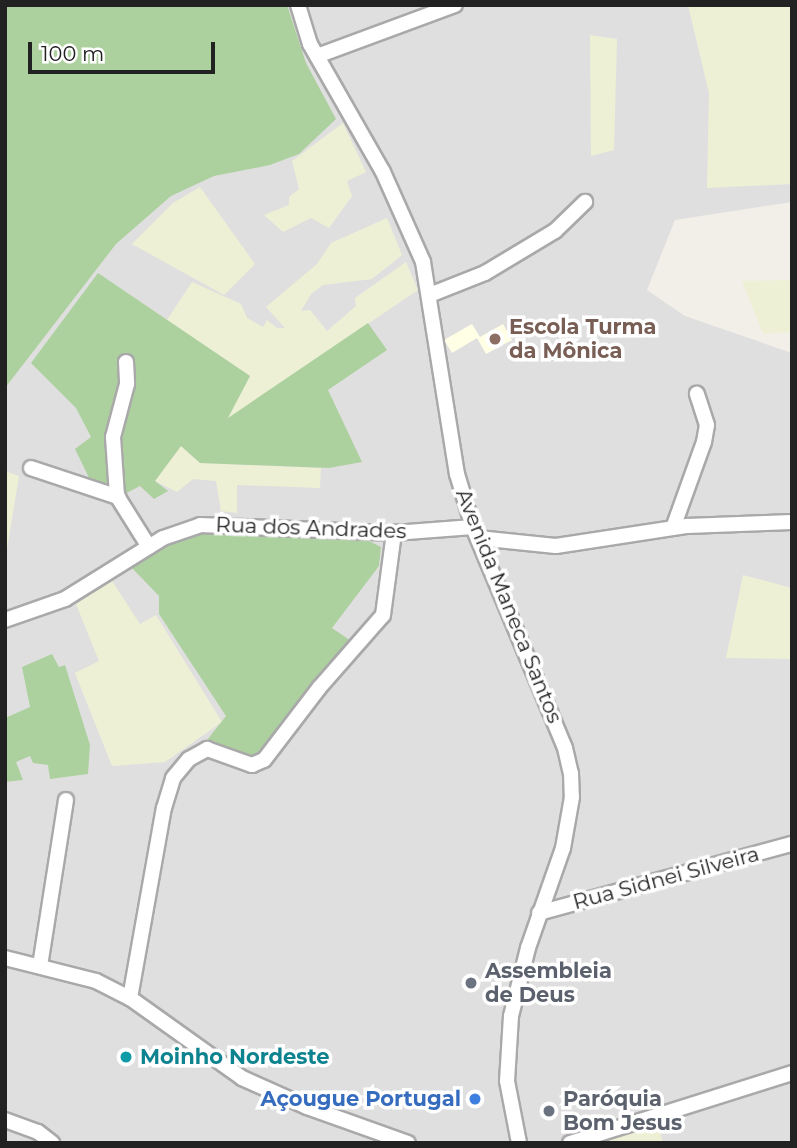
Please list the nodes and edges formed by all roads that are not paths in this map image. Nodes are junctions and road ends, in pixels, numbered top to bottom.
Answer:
1 (299, 5) edge
2 (455, 5) edge
3 (440, 9) edge
4 (317, 56) junction
5 (585, 202) dead end
6 (432, 294) junction
7 (126, 362) dead end
8 (697, 394) dead end
9 (32, 468) dead end
10 (118, 498) junction
11 (792, 522) edge
12 (673, 528) junction
13 (476, 532) junction
14 (394, 533) junction
15 (149, 547) junction
16 (5, 620) edge
17 (66, 800) dead end
18 (792, 844) edge
19 (540, 913) junction
20 (5, 958) edge
21 (40, 967) junction
22 (130, 998) junction
23 (792, 1073) edge
24 (5, 1120) edge
25 (52, 1143) edge
26 (408, 1143) edge
27 (519, 1143) edge
28 (570, 1143) edge

1 - 4 street, Avenida Maneca Santos
2 - 3 street
3 - 4 street
4 - 6 street, Avenida Maneca Santos
5 - 6 street
6 - 13 street, Avenida Maneca Santos
7 - 10 street
8 - 12 street
9 - 10 street
10 - 15 street
11 - 12 street, Rua dos Andrades
12 - 13 street, Rua dos Andrades
13 - 14 street, Rua dos Andrades
13 - 19 street, Avenida Maneca Santos
14 - 15 street, Rua dos Andrades
14 - 22 street
15 - 16 street, Rua dos Andrades
17 - 21 street
18 - 19 street, Rua Sidnei Silveira
19 - 27 street, Avenida Maneca Santos
20 - 21 street
21 - 22 street
22 - 26 street
23 - 28 street
24 - 25 street

